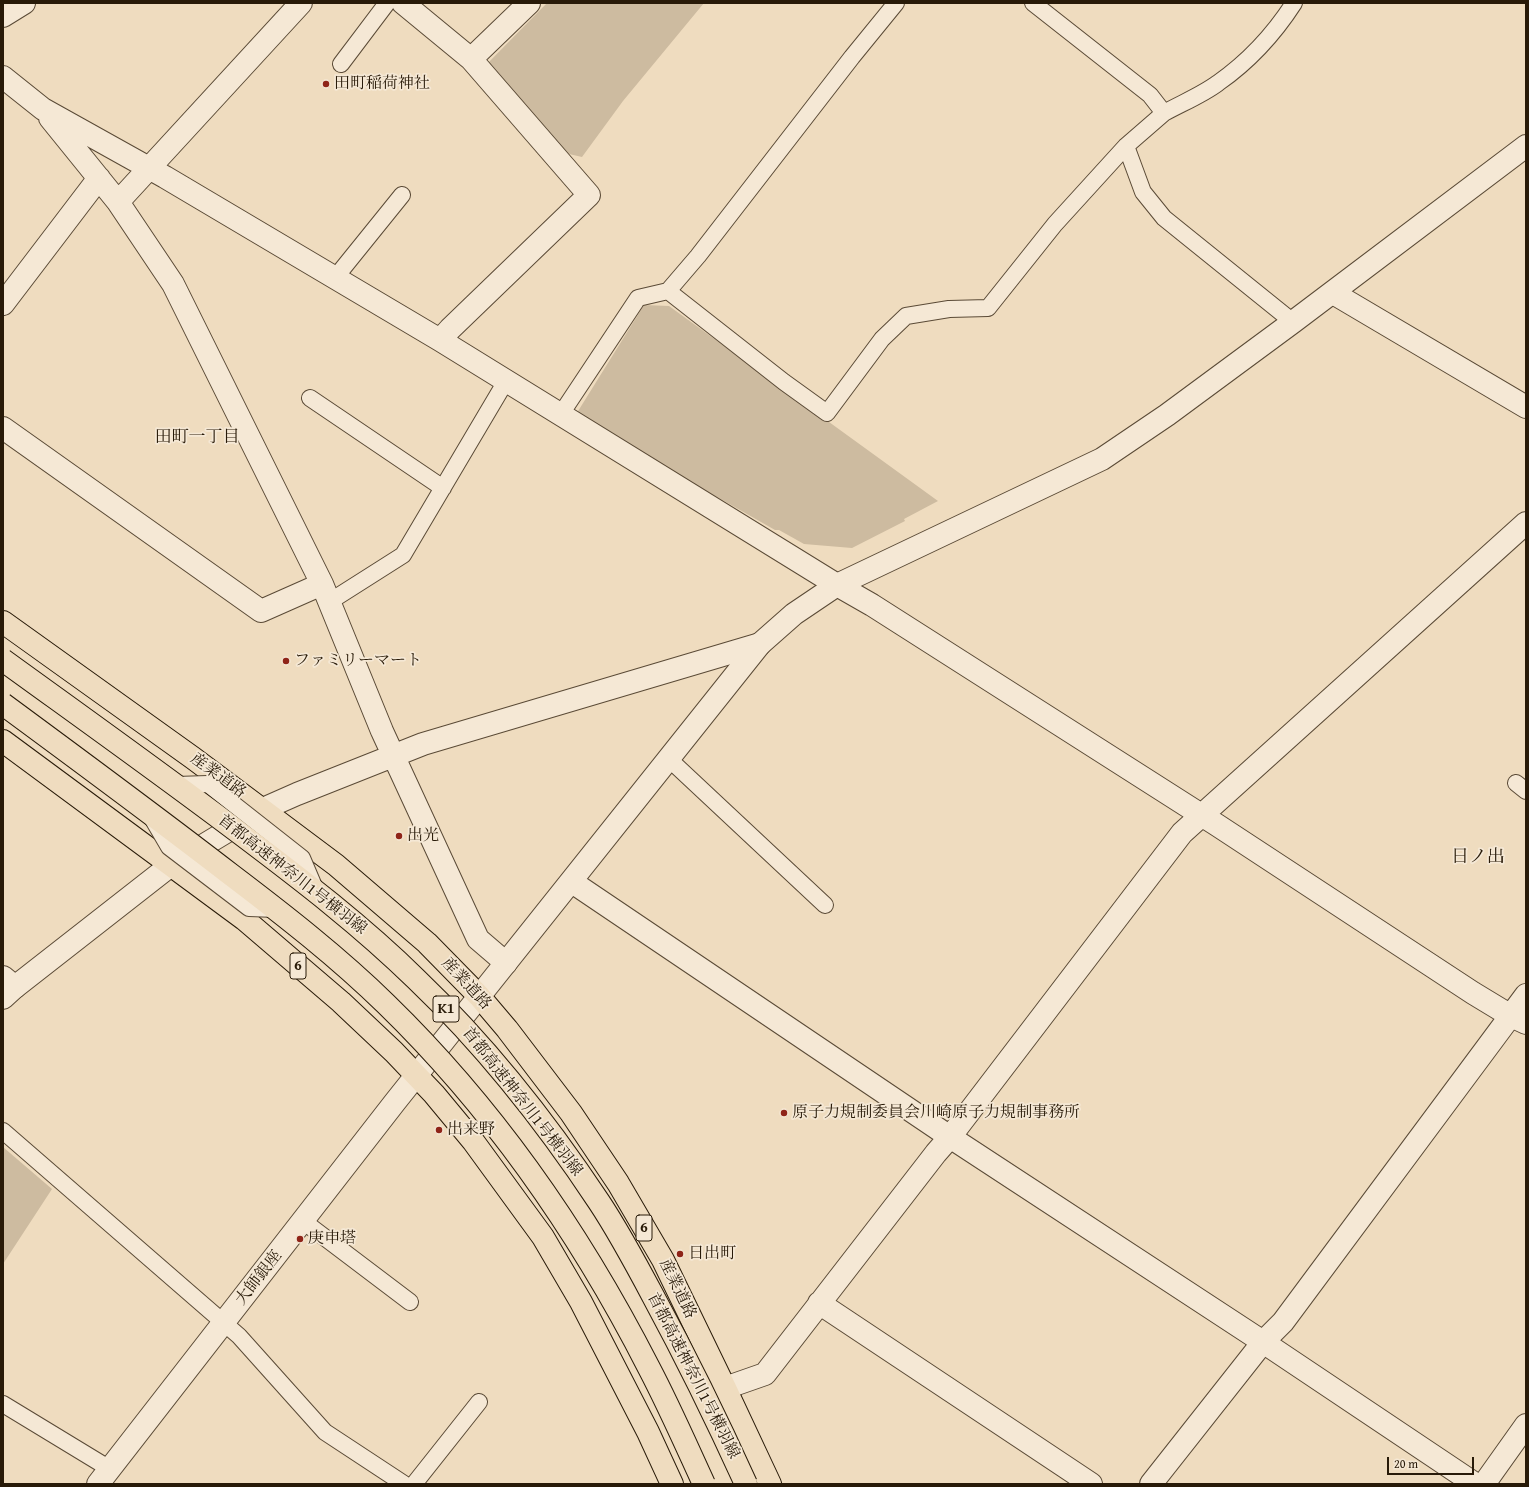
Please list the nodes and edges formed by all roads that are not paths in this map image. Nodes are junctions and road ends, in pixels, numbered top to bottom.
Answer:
1 (24, 3) edge
2 (301, 3) edge
3 (386, 3) edge
4 (403, 3) edge
5 (529, 3) edge
6 (896, 3) edge
7 (1033, 3) edge
8 (1294, 3) edge
9 (3, 16) edge
10 (471, 59) junction
11 (341, 64) dead end
12 (3, 77) edge
13 (42, 109) junction
14 (1164, 113) junction
15 (1126, 146) junction
16 (1526, 146) edge
17 (149, 168) junction
18 (98, 178) junction
19 (402, 195) dead end
20 (118, 202) junction
21 (335, 278) junction
22 (668, 291) junction
23 (1333, 293) junction
24 (3, 304) edge
25 (1293, 322) junction
26 (440, 340) junction
27 (506, 381) junction
28 (310, 398) dead end
29 (1526, 407) edge
30 (561, 414) junction
31 (3, 428) edge
32 (443, 488) junction
33 (1526, 523) edge
34 (837, 585) junction
35 (326, 593) junction
36 (3, 622) edge
37 (760, 644) junction
38 (3, 660) edge
39 (3, 704) edge
40 (3, 741) edge
41 (394, 755) junction
42 (669, 759) junction
43 (263, 809) junction
44 (1201, 816) junction
45 (171, 865) junction
46 (572, 882) junction
47 (825, 905) dead end
48 (506, 963) junction
49 (7, 987) edge
50 (1526, 995) edge
51 (479, 996) junction
52 (1518, 1020) edge
53 (417, 1075) junction
54 (3, 1131) edge
55 (950, 1137) junction
56 (303, 1221) junction
57 (410, 1302) dead end
58 (819, 1303) junction
59 (224, 1322) junction
60 (1263, 1342) junction
61 (725, 1388) junction
62 (479, 1402) dead end
63 (3, 1404) edge
64 (1526, 1425) edge
65 (104, 1476) edge
66 (1475, 1483) edge
67 (404, 1484) edge
68 (414, 1484) edge
69 (672, 1484) edge
70 (704, 1484) edge
71 (746, 1484) edge
72 (770, 1484) edge
73 (1091, 1484) edge
74 (1151, 1484) edge

1 - 9 street
2 - 17 street
3 - 11 lane
4 - 10 street
5 - 10 street
6 - 22 lane
7 - 14 lane
8 - 14 lane
10 - 26 street
12 - 13 street
13 - 17 street
13 - 18 street
14 - 15 lane
15 - 22 lane
15 - 25 lane
16 - 23 street
17 - 20 street
17 - 21 street
18 - 20 street
18 - 24 street
19 - 21 lane
20 - 35 street
21 - 26 street
22 - 30 lane
23 - 25 street
23 - 29 street
25 - 34 street
26 - 27 street
27 - 30 street
27 - 32 lane
28 - 32 lane
30 - 34 street
31 - 35 street
32 - 35 lane
33 - 44 street
34 - 37 street
34 - 44 street
35 - 41 street
36 - 43 main road, 産業道路 / 6
37 - 41 street
37 - 42 street, 大師銀座
38 - 71 main road, 首都高速神奈川1号横羽線 / K1, bridge
39 - 70 main road, K1, bridge
40 - 45 main road, 6
41 - 43 street
41 - 48 street
42 - 46 street, 大師銀座
42 - 47 lane
43 - 45 street
43 - 51 main road, 産業道路 / 6
44 - 52 street
44 - 55 street
45 - 49 street
45 - 53 main road, 6
46 - 48 street, 大師銀座
46 - 55 street
48 - 51 street, 大師銀座
50 - 52 street
51 - 53 street, 大師銀座
51 - 61 main road, 産業道路 / 6
52 - 60 street
53 - 56 street, 大師銀座
53 - 69 main road, 6
54 - 59 lane
55 - 58 street
55 - 60 street
56 - 57 lane
56 - 59 street, 大師銀座
58 - 61 street
58 - 73 street
59 - 65 street, 大師銀座
59 - 67 lane
60 - 66 street
60 - 74 street
61 - 72 main road, 産業道路 / 6
62 - 68 lane
63 - 65 lane
64 - 66 street

